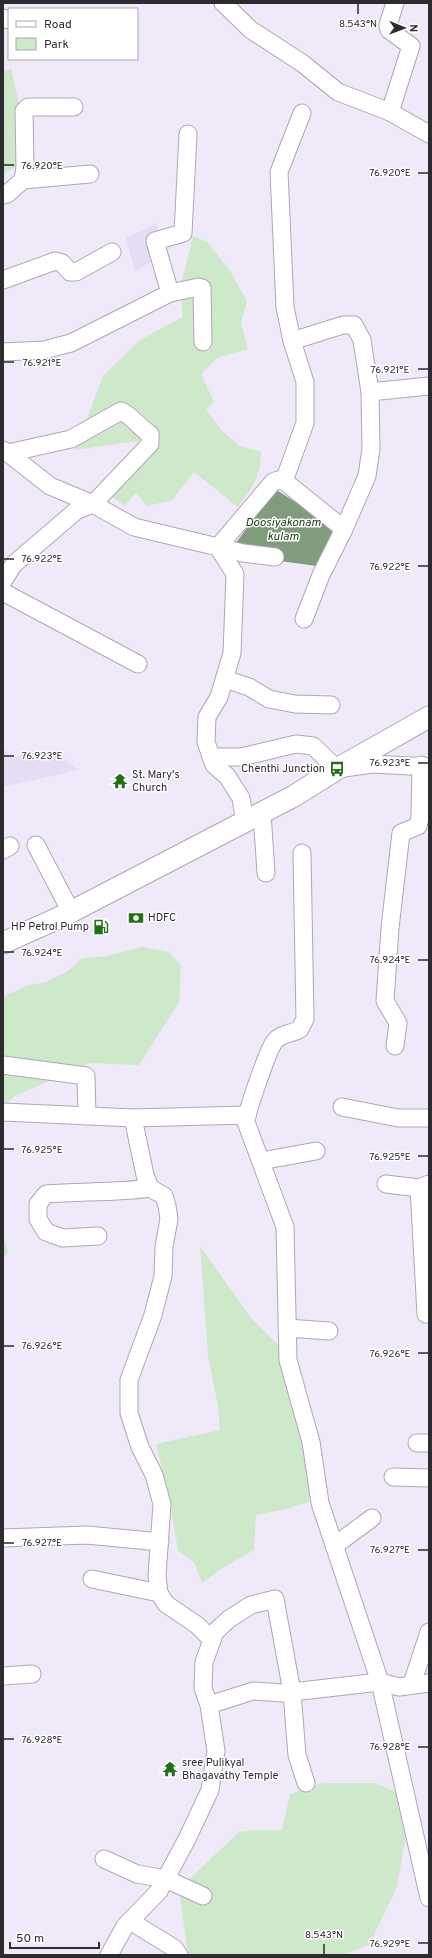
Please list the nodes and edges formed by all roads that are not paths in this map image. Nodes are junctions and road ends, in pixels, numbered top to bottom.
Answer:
1 (223, 3) edge
2 (395, 3) edge
3 (74, 107) dead end
4 (390, 112) junction
5 (302, 113) dead end
6 (188, 134) dead end
7 (429, 134) edge
8 (90, 174) dead end
9 (23, 180) junction
10 (3, 195) edge
11 (112, 252) dead end
12 (3, 280) edge
13 (170, 292) junction
14 (292, 341) junction
15 (203, 342) dead end
16 (3, 352) edge
17 (429, 386) edge
18 (370, 392) junction
19 (5, 452) edge
20 (284, 481) junction
21 (92, 504) junction
22 (344, 529) junction
23 (218, 547) junction
24 (275, 557) dead end
25 (3, 581) edge
26 (3, 592) edge
27 (304, 619) dead end
28 (138, 664) dead end
29 (225, 679) junction
30 (330, 705) dead end
31 (429, 717) edge
32 (211, 757) junction
33 (425, 766) edge
34 (336, 769) junction
35 (253, 817) junction
36 (36, 845) dead end
37 (302, 853) dead end
38 (266, 873) dead end
39 (71, 912) junction
40 (3, 943) edge
41 (395, 1046) dead end
42 (3, 1065) edge
43 (342, 1107) dead end
44 (3, 1112) edge
45 (247, 1115) junction
46 (87, 1116) junction
47 (133, 1118) junction
48 (429, 1118) edge
49 (316, 1151) dead end
50 (261, 1161) junction
51 (386, 1184) dead end
52 (424, 1186) edge
53 (150, 1188) junction
54 (98, 1236) dead end
55 (429, 1314) edge
56 (287, 1328) junction
57 (329, 1331) dead end
58 (393, 1476) dead end
59 (429, 1478) edge
60 (372, 1518) dead end
61 (3, 1538) edge
62 (160, 1542) junction
63 (334, 1546) junction
64 (92, 1578) dead end
65 (159, 1593) junction
66 (429, 1632) edge
67 (212, 1640) junction
68 (32, 1674) dead end
69 (3, 1676) edge
70 (380, 1682) junction
71 (429, 1683) edge
72 (412, 1684) junction
73 (292, 1692) junction
74 (209, 1705) junction
75 (306, 1783) dead end
76 (104, 1859) dead end
77 (166, 1879) junction
78 (203, 1896) dead end
79 (429, 1898) edge
80 (130, 1921) junction
81 (109, 1955) edge
82 (179, 1955) edge

1 - 4 street
2 - 4 street
3 - 9 street
4 - 7 street
5 - 14 street
6 - 13 street
8 - 9 street
9 - 10 street
11 - 12 street
13 - 15 street
13 - 16 street
14 - 18 street
14 - 20 street
17 - 18 street
18 - 22 street
19 - 21 street
19 - 21 street
20 - 22 street
20 - 23 street
21 - 23 street
21 - 25 street
22 - 27 street
23 - 24 street
23 - 29 street
26 - 28 street
29 - 30 street
29 - 32 street
31 - 34 main road
32 - 34 street
32 - 35 street
33 - 34 street
33 - 41 street
34 - 35 main road
35 - 38 street
35 - 39 main road
36 - 39 street
37 - 45 street
39 - 40 main road
42 - 46 street
43 - 48 street
44 - 46 street
45 - 47 street
45 - 50 street
46 - 47 street
47 - 53 street
49 - 50 street
50 - 56 street
51 - 52 street
52 - 55 street
53 - 54 street
53 - 62 street
56 - 57 street
56 - 63 street
58 - 59 street
60 - 63 street
61 - 62 street
62 - 65 street
63 - 70 street
64 - 65 street
65 - 67 street
66 - 72 street
67 - 73 street
67 - 74 street
68 - 69 street
70 - 72 street
70 - 73 street
70 - 79 street
71 - 72 street
73 - 74 street
73 - 75 street
74 - 77 street
76 - 77 street
77 - 78 street
77 - 80 street
80 - 81 street
80 - 82 street

